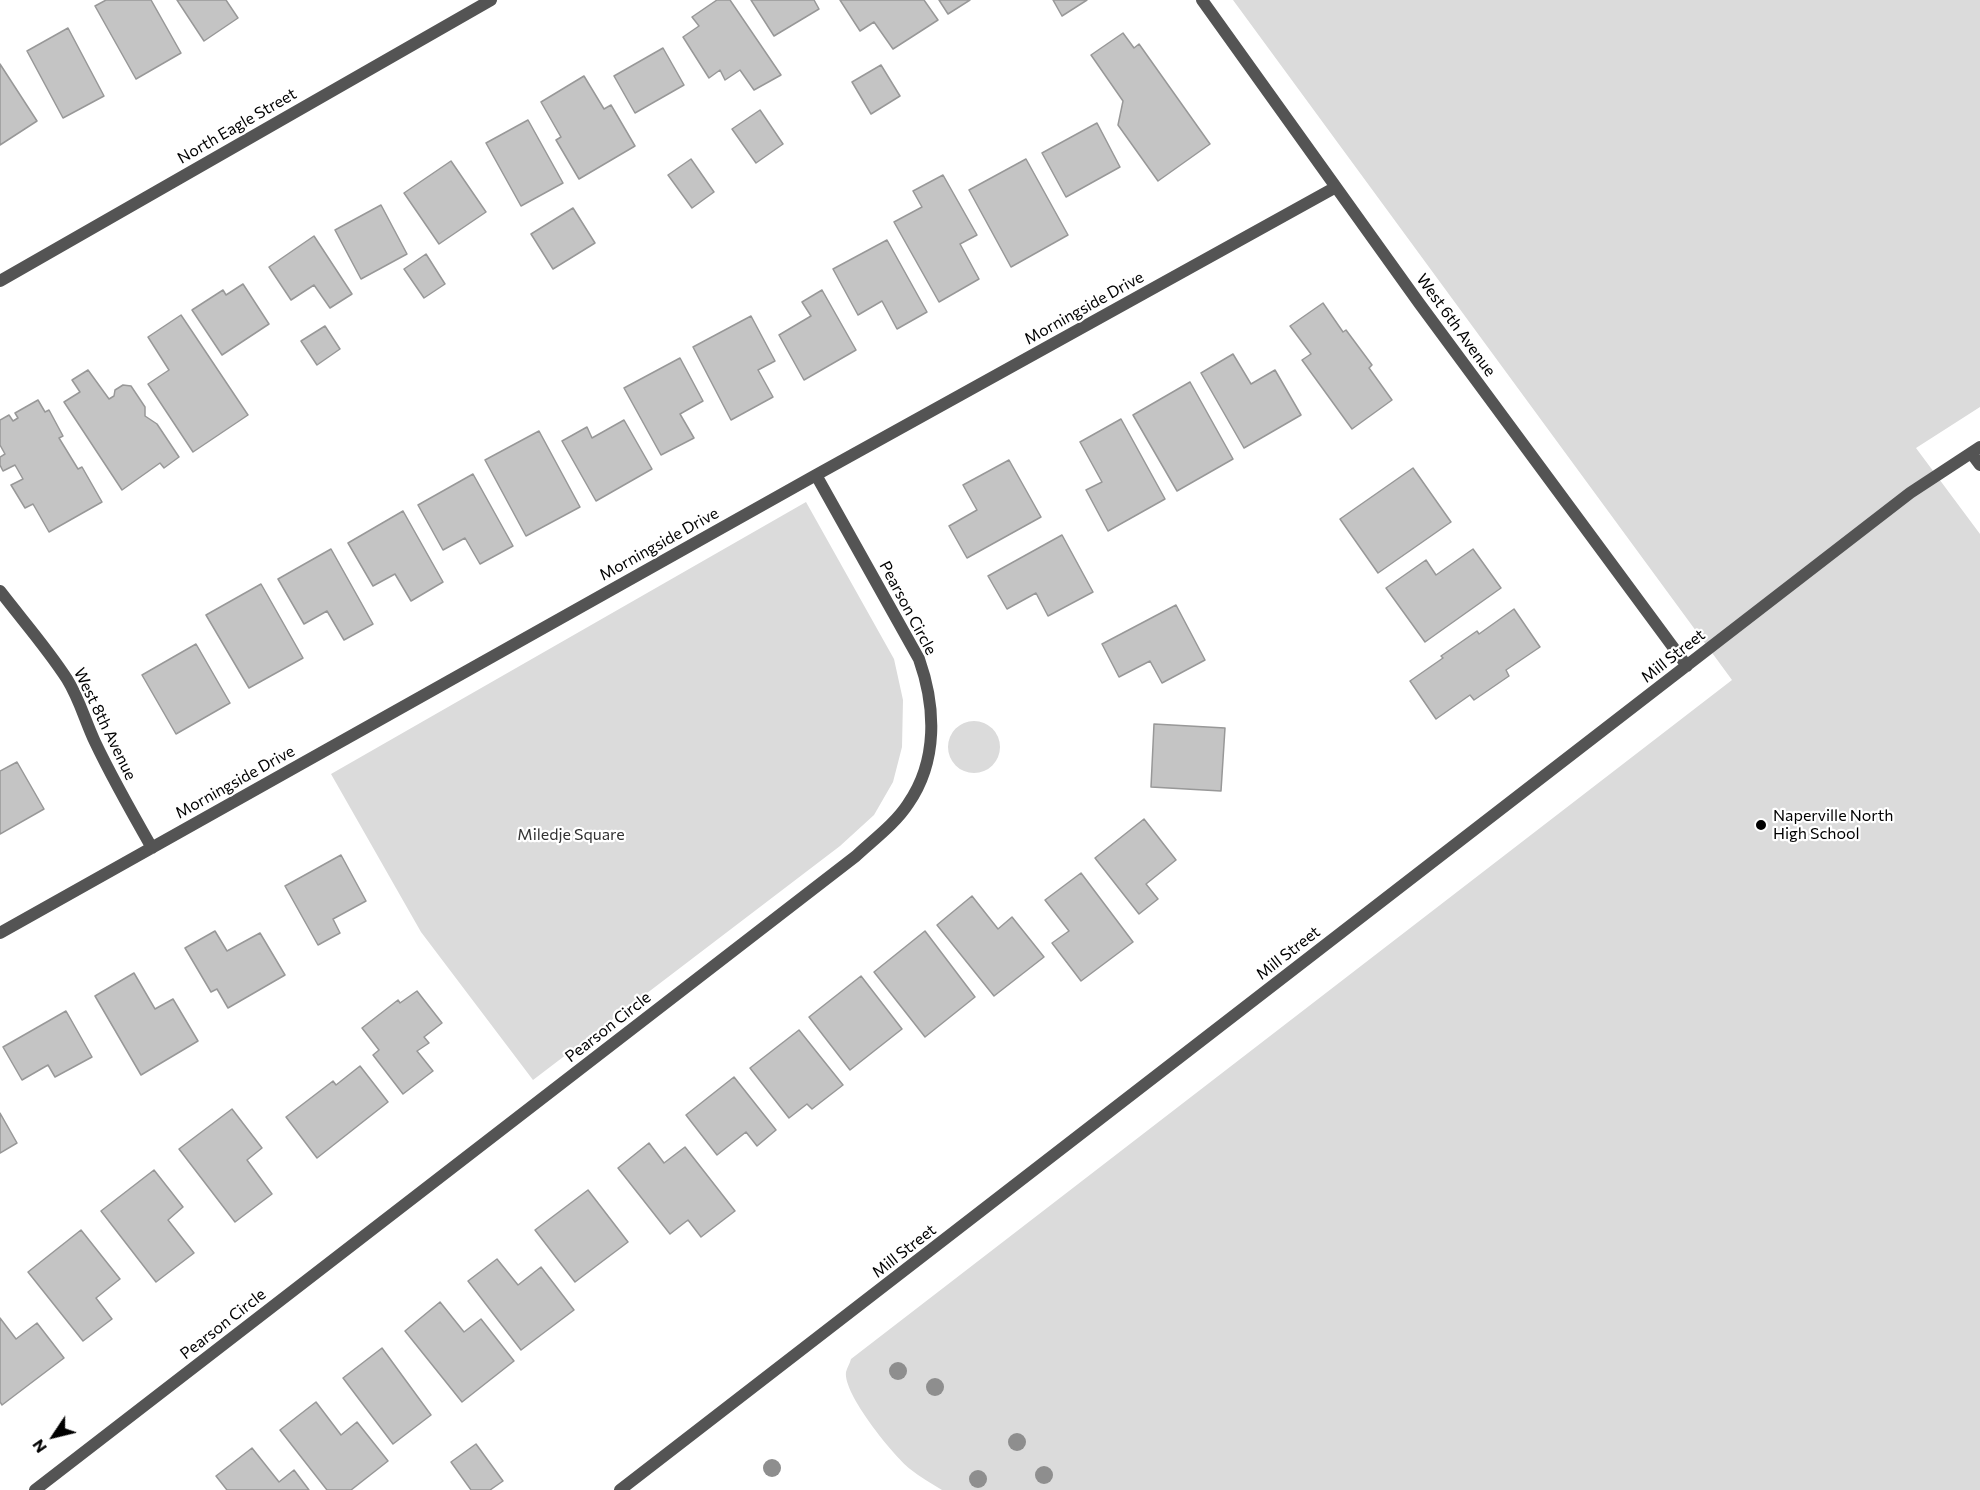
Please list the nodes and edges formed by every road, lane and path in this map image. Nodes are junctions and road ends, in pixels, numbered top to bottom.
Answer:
1 (491, 0) edge
2 (1202, 0) edge
3 (1336, 187) junction
4 (0, 281) edge
5 (1976, 450) edge
6 (1980, 465) edge
7 (816, 475) junction
8 (0, 591) edge
9 (1687, 666) junction
10 (152, 848) junction
11 (0, 933) edge
12 (35, 1490) edge
13 (620, 1490) edge

1 - 4 street, North Eagle Street
2 - 3 street, West 6th Avenue
3 - 7 street, Morningside Drive
3 - 9 street, West 6th Avenue
5 - 6 street
5 - 9 street, Mill Street
7 - 10 street, Morningside Drive
7 - 12 street, Pearson Circle
8 - 10 street, West 8th Avenue
9 - 13 street, Mill Street
10 - 11 street, Morningside Drive

